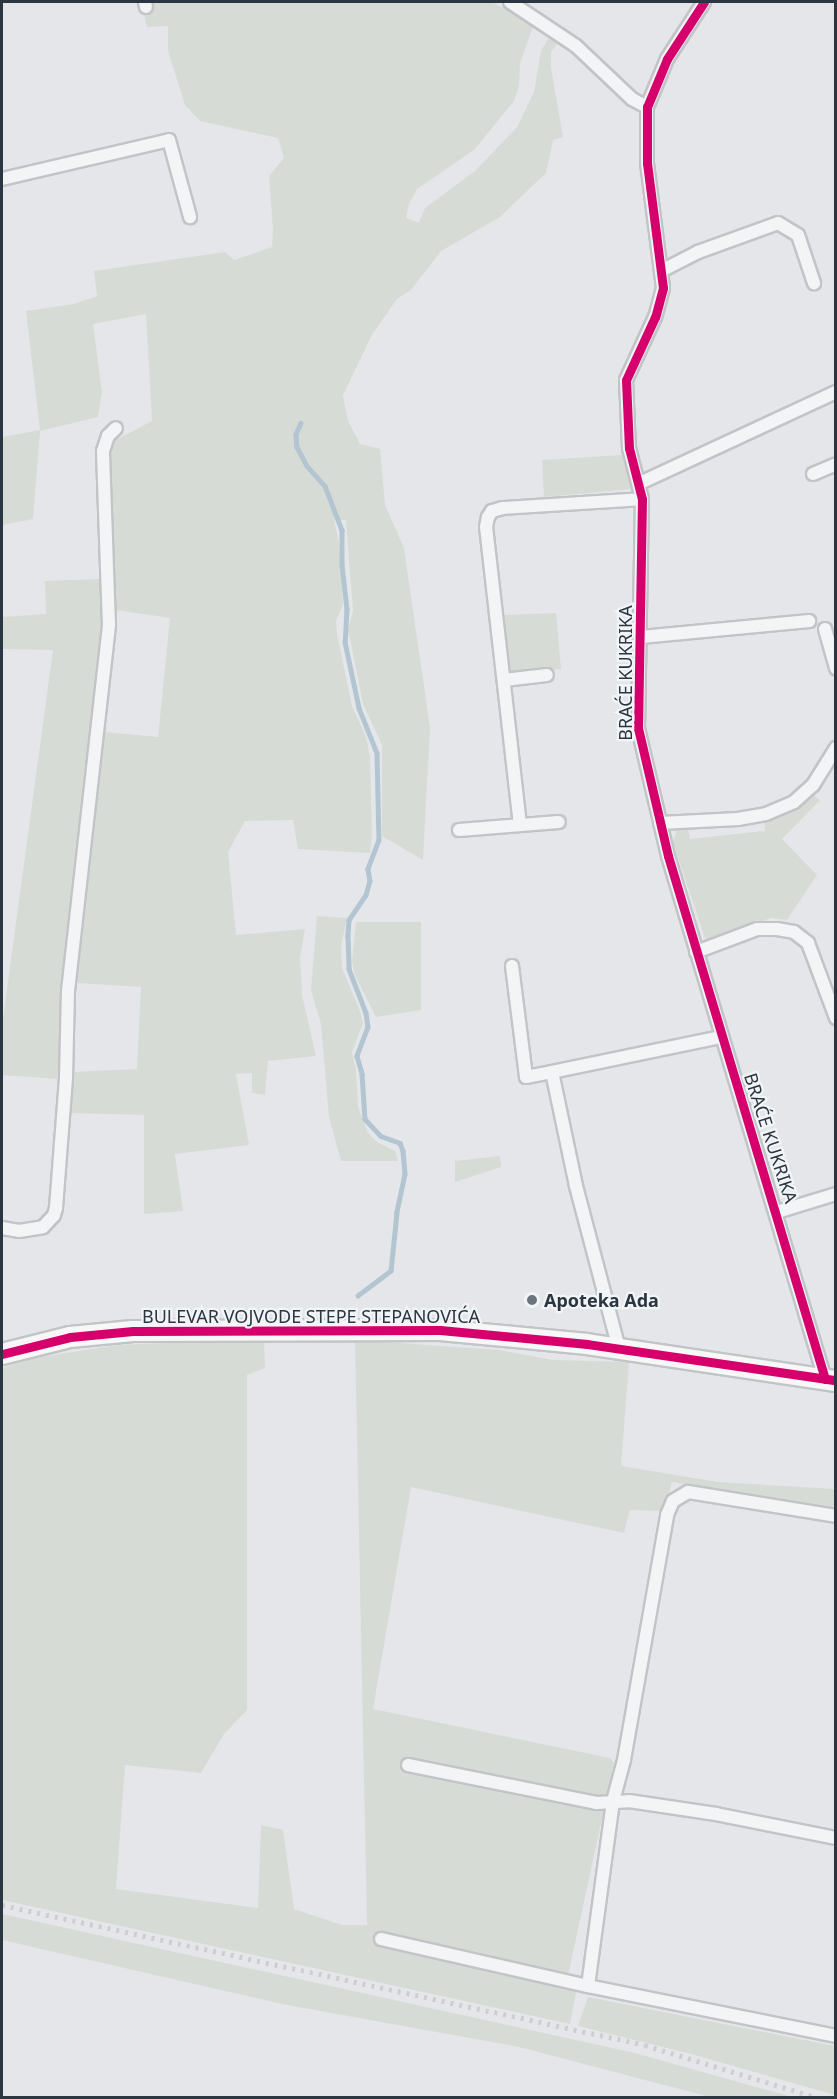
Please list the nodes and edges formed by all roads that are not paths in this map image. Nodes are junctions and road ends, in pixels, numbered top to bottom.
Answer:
1 (510, 2) edge
2 (704, 2) edge
3 (647, 106) junction
4 (2, 179) edge
5 (190, 217) dead end
6 (661, 271) junction
7 (814, 283) dead end
8 (836, 392) edge
9 (116, 428) dead end
10 (836, 464) edge
11 (813, 474) dead end
12 (640, 483) junction
13 (642, 499) junction
14 (809, 621) dead end
15 (825, 629) dead end
16 (641, 637) junction
17 (836, 668) edge
18 (547, 675) dead end
19 (504, 680) junction
20 (836, 748) edge
21 (559, 822) dead end
22 (660, 823) junction
23 (520, 825) junction
24 (459, 830) dead end
25 (696, 952) junction
26 (512, 966) dead end
27 (836, 1018) edge
28 (722, 1037) junction
29 (552, 1072) junction
30 (836, 1194) edge
31 (777, 1212) junction
32 (2, 1228) edge
33 (619, 1349) junction
34 (2, 1354) edge
35 (830, 1380) edge
36 (836, 1516) edge
37 (408, 1766) dead end
38 (613, 1802) junction
39 (836, 1838) edge
40 (381, 1938) dead end
41 (588, 1986) junction
42 (836, 2036) edge

1 - 3 street
2 - 3 street, BRAĆE KUKRIKA
3 - 6 street, BRAĆE KUKRIKA
4 - 5 street
6 - 7 street
6 - 12 street, BRAĆE KUKRIKA
8 - 12 street
9 - 32 street
10 - 11 street
12 - 13 street, BRAĆE KUKRIKA
13 - 16 street, BRAĆE KUKRIKA
13 - 19 street
14 - 16 street
15 - 17 street
16 - 22 street, BRAĆE KUKRIKA
18 - 19 street
19 - 23 street
20 - 22 street
21 - 23 street
22 - 25 street, BRAĆE KUKRIKA
23 - 24 street
25 - 27 street
25 - 28 street, BRAĆE KUKRIKA
26 - 29 street
28 - 29 street
28 - 31 street, BRAĆE KUKRIKA
29 - 33 street
30 - 31 street
31 - 35 street, BRAĆE KUKRIKA
33 - 34 main road, BULEVAR VOJVODE STEPE STEPANOVIĆA
33 - 35 main road, BULEVAR VOJVODE STEPE STEPANOVIĆA
36 - 38 street
37 - 38 street
38 - 39 street
38 - 41 street
40 - 41 street
41 - 42 street

